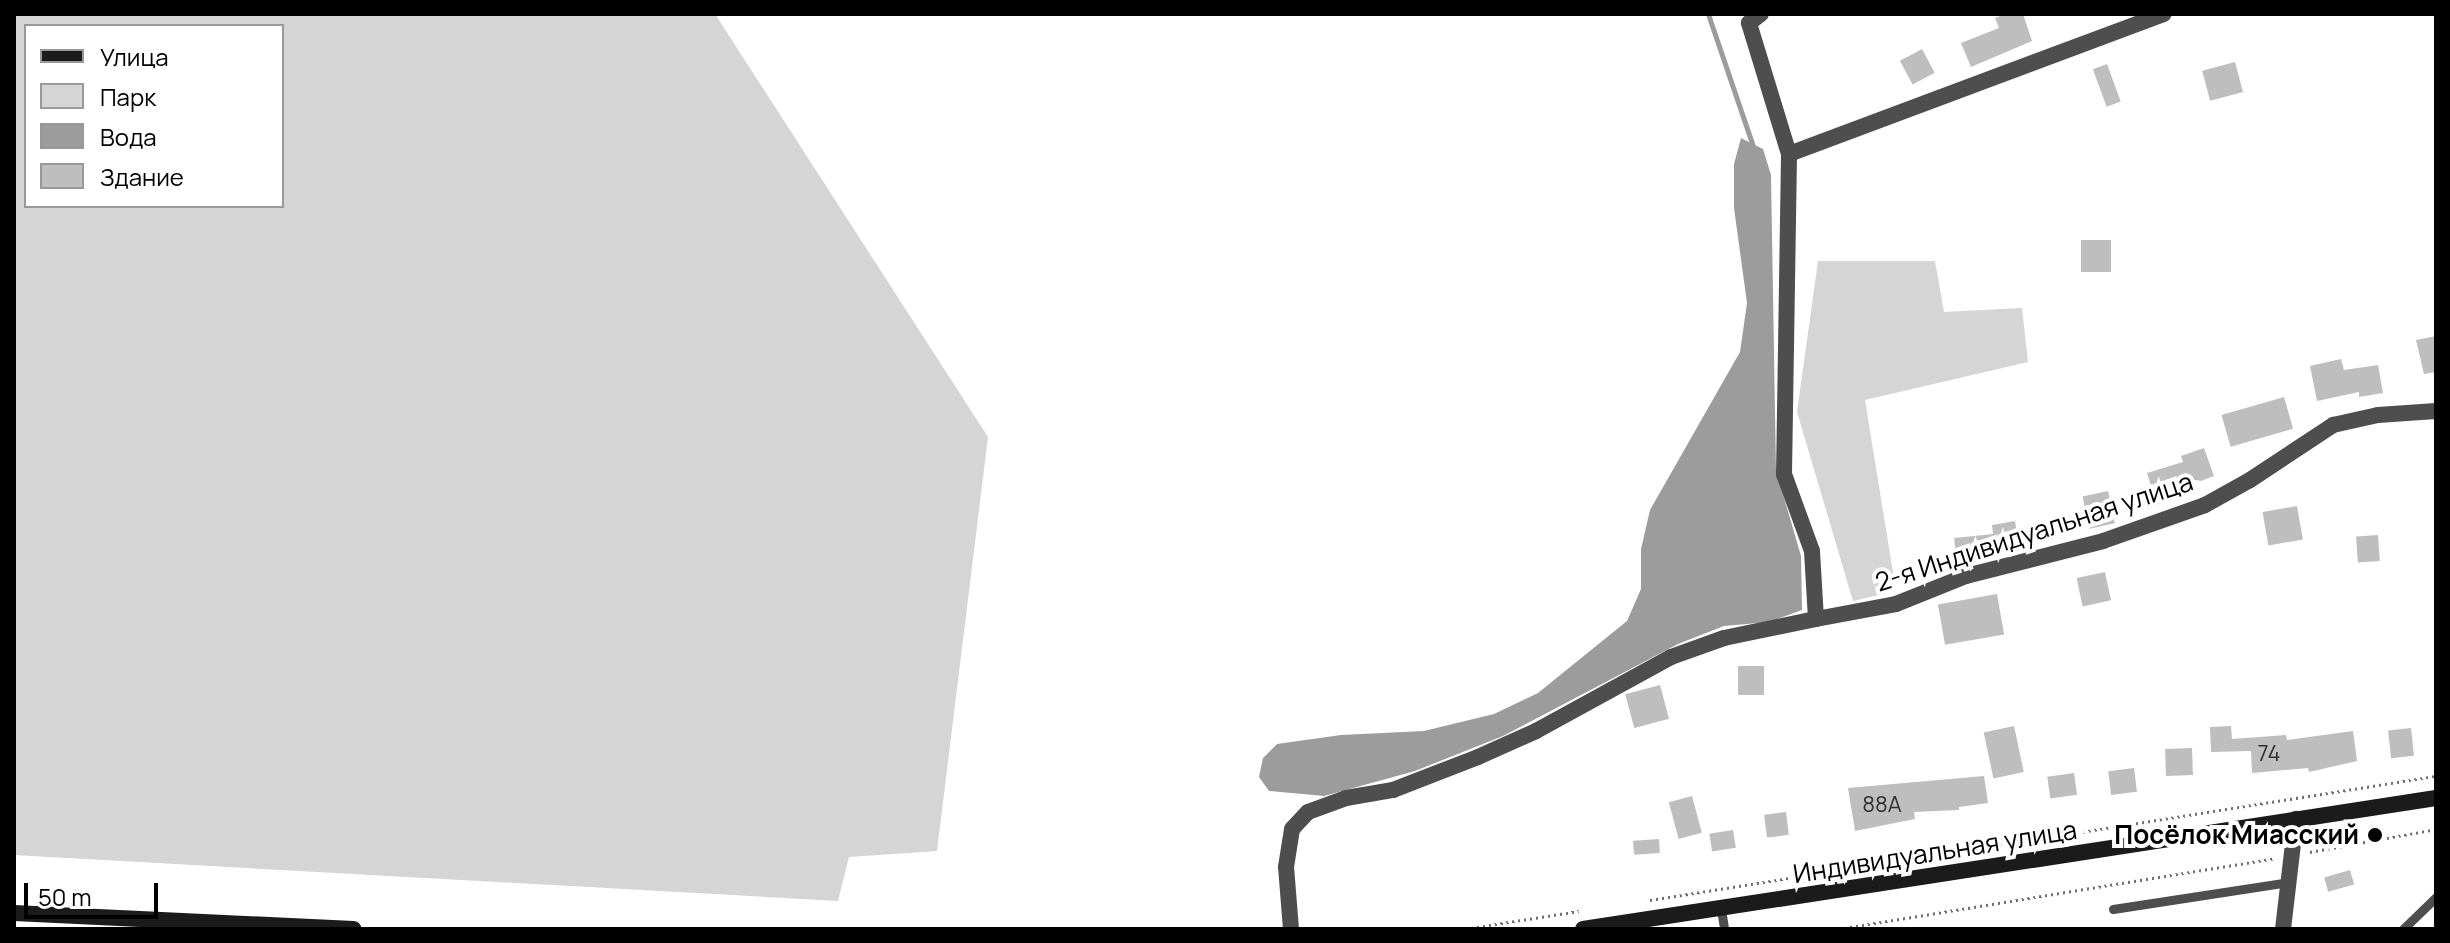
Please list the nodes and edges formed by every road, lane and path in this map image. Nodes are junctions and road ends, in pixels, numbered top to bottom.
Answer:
1 (2164, 14) edge
2 (1755, 19) edge
3 (1789, 154) junction
4 (2436, 411) edge
5 (1816, 619) junction
6 (2436, 776) edge
7 (2436, 798) edge
8 (2296, 819) junction
9 (2436, 829) edge
10 (2292, 855) junction
11 (2289, 882) junction
12 (2436, 897) edge
13 (1637, 902) dead end
14 (1590, 909) dead end
15 (1721, 909) junction
16 (2113, 909) dead end
17 (14, 913) edge
18 (354, 929) edge
19 (1291, 929) edge
20 (1465, 929) edge
21 (1583, 929) edge
22 (1724, 929) edge
23 (1838, 929) edge
24 (2283, 929) edge
25 (2403, 929) edge

1 - 3 street
2 - 3 street
3 - 5 street
4 - 5 street, 2-я Индивидуальная улица
5 - 19 street, 2-я Индивидуальная улица
6 - 13 path
7 - 8 main road, Индивидуальная улица
8 - 10 street
8 - 15 main road, Индивидуальная улица
9 - 10 path
10 - 11 street
10 - 23 path
11 - 16 lane
11 - 24 street
12 - 25 lane
14 - 20 path
15 - 21 main road, Индивидуальная улица
15 - 22 lane
17 - 18 main road

